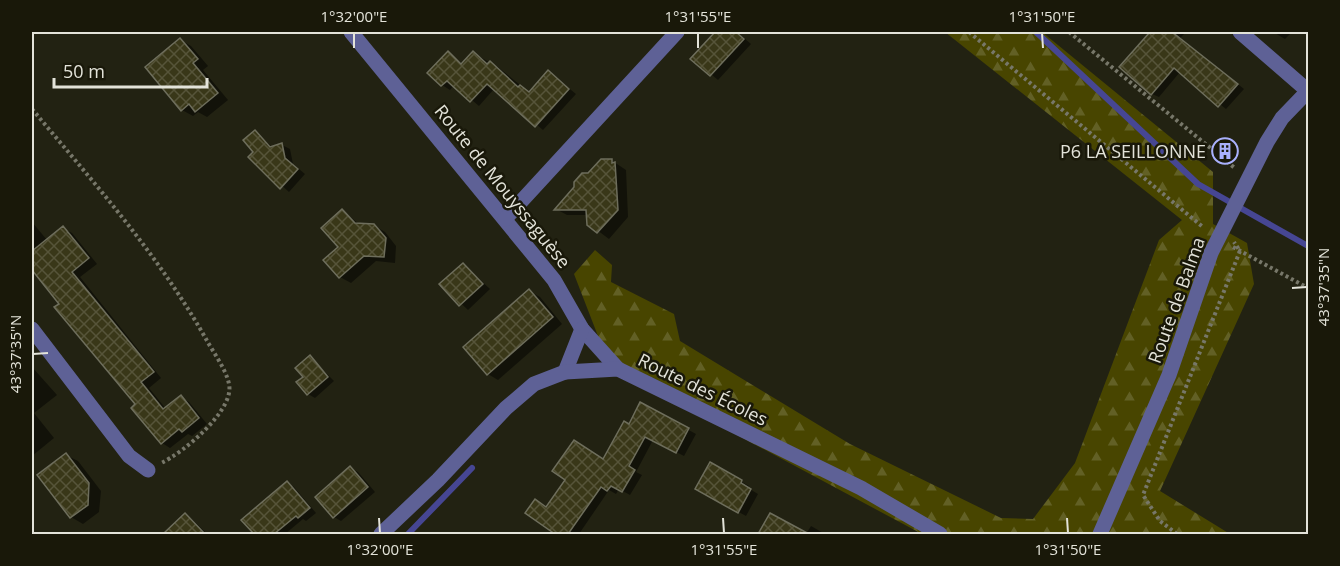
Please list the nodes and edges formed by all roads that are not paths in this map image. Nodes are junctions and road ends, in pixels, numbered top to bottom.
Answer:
1 (351, 32) edge
2 (677, 32) edge
3 (1240, 32) edge
4 (1308, 91) edge
5 (505, 219) junction
6 (32, 329) edge
7 (582, 329) junction
8 (618, 369) junction
9 (565, 372) junction
10 (148, 470) road end
11 (381, 534) edge
12 (940, 534) edge
13 (1100, 534) edge

1 - 5 street, Route de Mouyssaguèse
2 - 5 street
3 - 4 street
4 - 13 street, Route de Balma
5 - 7 street, Route de Mouyssaguèse
6 - 10 street
7 - 8 street, Route de Mouyssaguèse
7 - 9 street
8 - 9 street, Route des Écoles
8 - 12 street, Route des Écoles
9 - 11 street, Route des Écoles

